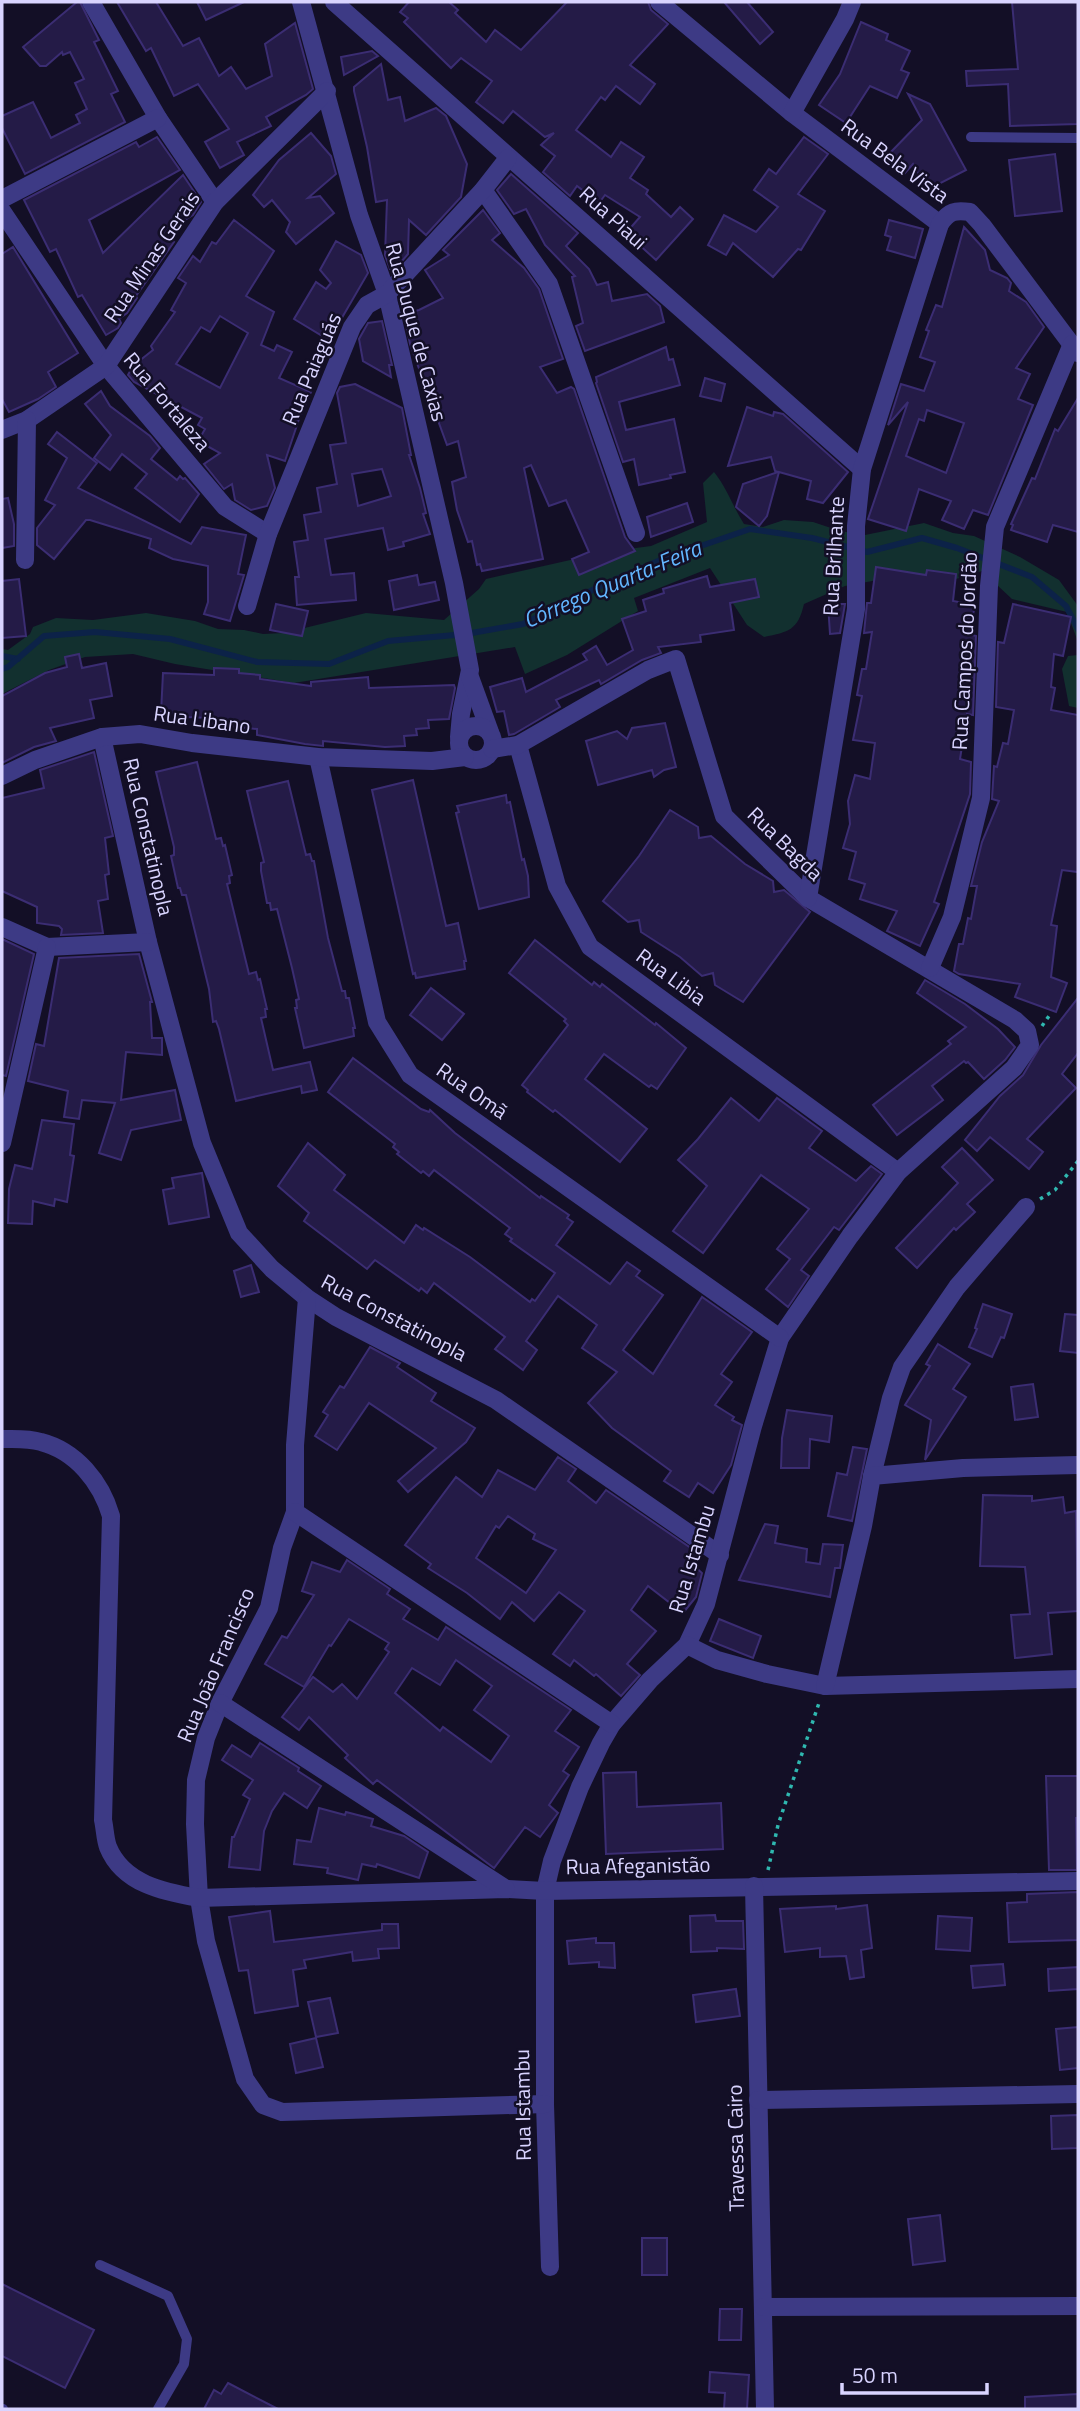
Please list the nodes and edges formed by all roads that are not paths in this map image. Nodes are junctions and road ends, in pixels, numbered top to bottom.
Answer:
1 (91, 2) edge
2 (302, 2) edge
3 (334, 2) edge
4 (659, 2) edge
5 (852, 2) edge
6 (327, 91) junction
7 (792, 113) junction
8 (158, 118) junction
9 (971, 137) dead end
10 (1078, 138) edge
11 (508, 158) junction
12 (483, 190) junction
13 (2, 199) edge
14 (215, 202) junction
15 (2, 211) edge
16 (940, 224) junction
17 (387, 294) junction
18 (1075, 348) edge
19 (106, 366) junction
20 (27, 420) junction
21 (2, 430) edge
22 (862, 469) junction
23 (636, 533) dead end
24 (268, 534) junction
25 (25, 560) dead end
26 (247, 606) dead end
27 (470, 677) junction
28 (102, 737) junction
29 (491, 741) junction
30 (518, 746) junction
31 (461, 747) junction
32 (318, 757) junction
33 (2, 776) edge
34 (808, 898) junction
35 (2, 927) edge
36 (148, 942) junction
37 (47, 947) junction
38 (930, 968) junction
39 (1030, 1045) joint
40 (8, 1091) edge
41 (2, 1143) edge
42 (898, 1172) junction
43 (1026, 1207) road end
44 (307, 1298) junction
45 (780, 1338) junction
46 (2, 1439) edge
47 (1078, 1465) edge
48 (872, 1476) junction
49 (295, 1512) junction
50 (720, 1555) junction
51 (687, 1644) junction
52 (1078, 1679) edge
53 (825, 1686) junction
54 (220, 1703) junction
55 (612, 1724) junction
56 (1078, 1881) edge
57 (759, 1885) junction
58 (506, 1889) junction
59 (545, 1891) junction
60 (199, 1898) junction
61 (1078, 2094) edge
62 (758, 2101) junction
63 (545, 2104) junction
64 (100, 2264) dead end
65 (550, 2267) dead end
66 (1078, 2306) edge
67 (763, 2307) junction
68 (158, 2409) edge
69 (765, 2409) edge

1 - 8 street
2 - 6 street, Rua Duque de Caxias
3 - 11 street, Rua Piaui
4 - 7 street, Rua Bela Vista
5 - 7 street
6 - 14 street, Rua Minas Gerais
6 - 17 street, Rua Duque de Caxias
7 - 16 street, Rua Bela Vista
8 - 13 street
8 - 14 street
9 - 10 lane
11 - 12 street, Rua Paiaguás
11 - 22 street, Rua Piaui
12 - 17 street, Rua Paiaguás
12 - 23 street
14 - 19 street, Rua Minas Gerais
15 - 19 street, Rua Fortaleza
16 - 18 street, Rua Bela Vista
16 - 22 street, Rua Brilhante
17 - 24 street, Rua Paiaguás
17 - 27 street, Rua Duque de Caxias
18 - 38 street, Rua Campos do Jordão
19 - 20 street, Rua Minas Gerais
19 - 24 street, Rua Fortaleza
20 - 21 street, Rua Minas Gerais
20 - 25 street
22 - 34 street, Rua Brilhante
24 - 26 street, Rua Paiaguás
27 - 29 street, Rua Duque de Caxias
27 - 31 street, Rua Duque de Caxias
28 - 32 street, Rua Libano
28 - 33 street, Rua Libano
28 - 36 street, Rua Constatinopla
29 - 30 street, Rua Libano
29 - 31 street, Rua Libano
29 - 31 street, Rua Libano
30 - 34 street, Rua Bagda
30 - 42 street, Rua Libia
31 - 32 street, Rua Libano
32 - 45 street, Rua Omã
34 - 38 street, Rua Bagda
35 - 37 street
36 - 37 street
36 - 44 street, Rua Constatinopla
37 - 40 street
38 - 39 street, Rua Bagda
39 - 42 street, Rua Istambu
40 - 41 street
42 - 45 street, Rua Istambu
43 - 48 street
44 - 49 street, Rua João Francisco
44 - 50 street, Rua Constatinopla
45 - 50 street, Rua Istambu
46 - 60 street, Rua Afeganistão
47 - 48 street
48 - 53 street
49 - 54 street, Rua João Francisco
49 - 55 street
50 - 51 street, Rua Istambu
51 - 53 street
51 - 55 street, Rua Istambu
52 - 53 street
54 - 58 street
54 - 60 street, Rua João Francisco
55 - 59 street, Rua Istambu
56 - 57 street, Rua Afeganistão
57 - 59 street, Rua Afeganistão
57 - 62 street, Travessa Cairo
58 - 59 street, Rua Afeganistão
58 - 60 street, Rua Afeganistão
59 - 63 street, Rua Istambu
60 - 63 street, Rua João Francisco
61 - 62 street
62 - 67 street, Travessa Cairo
63 - 65 street, Rua Istambu
64 - 68 lane
66 - 67 street
67 - 69 street, Travessa Cairo

